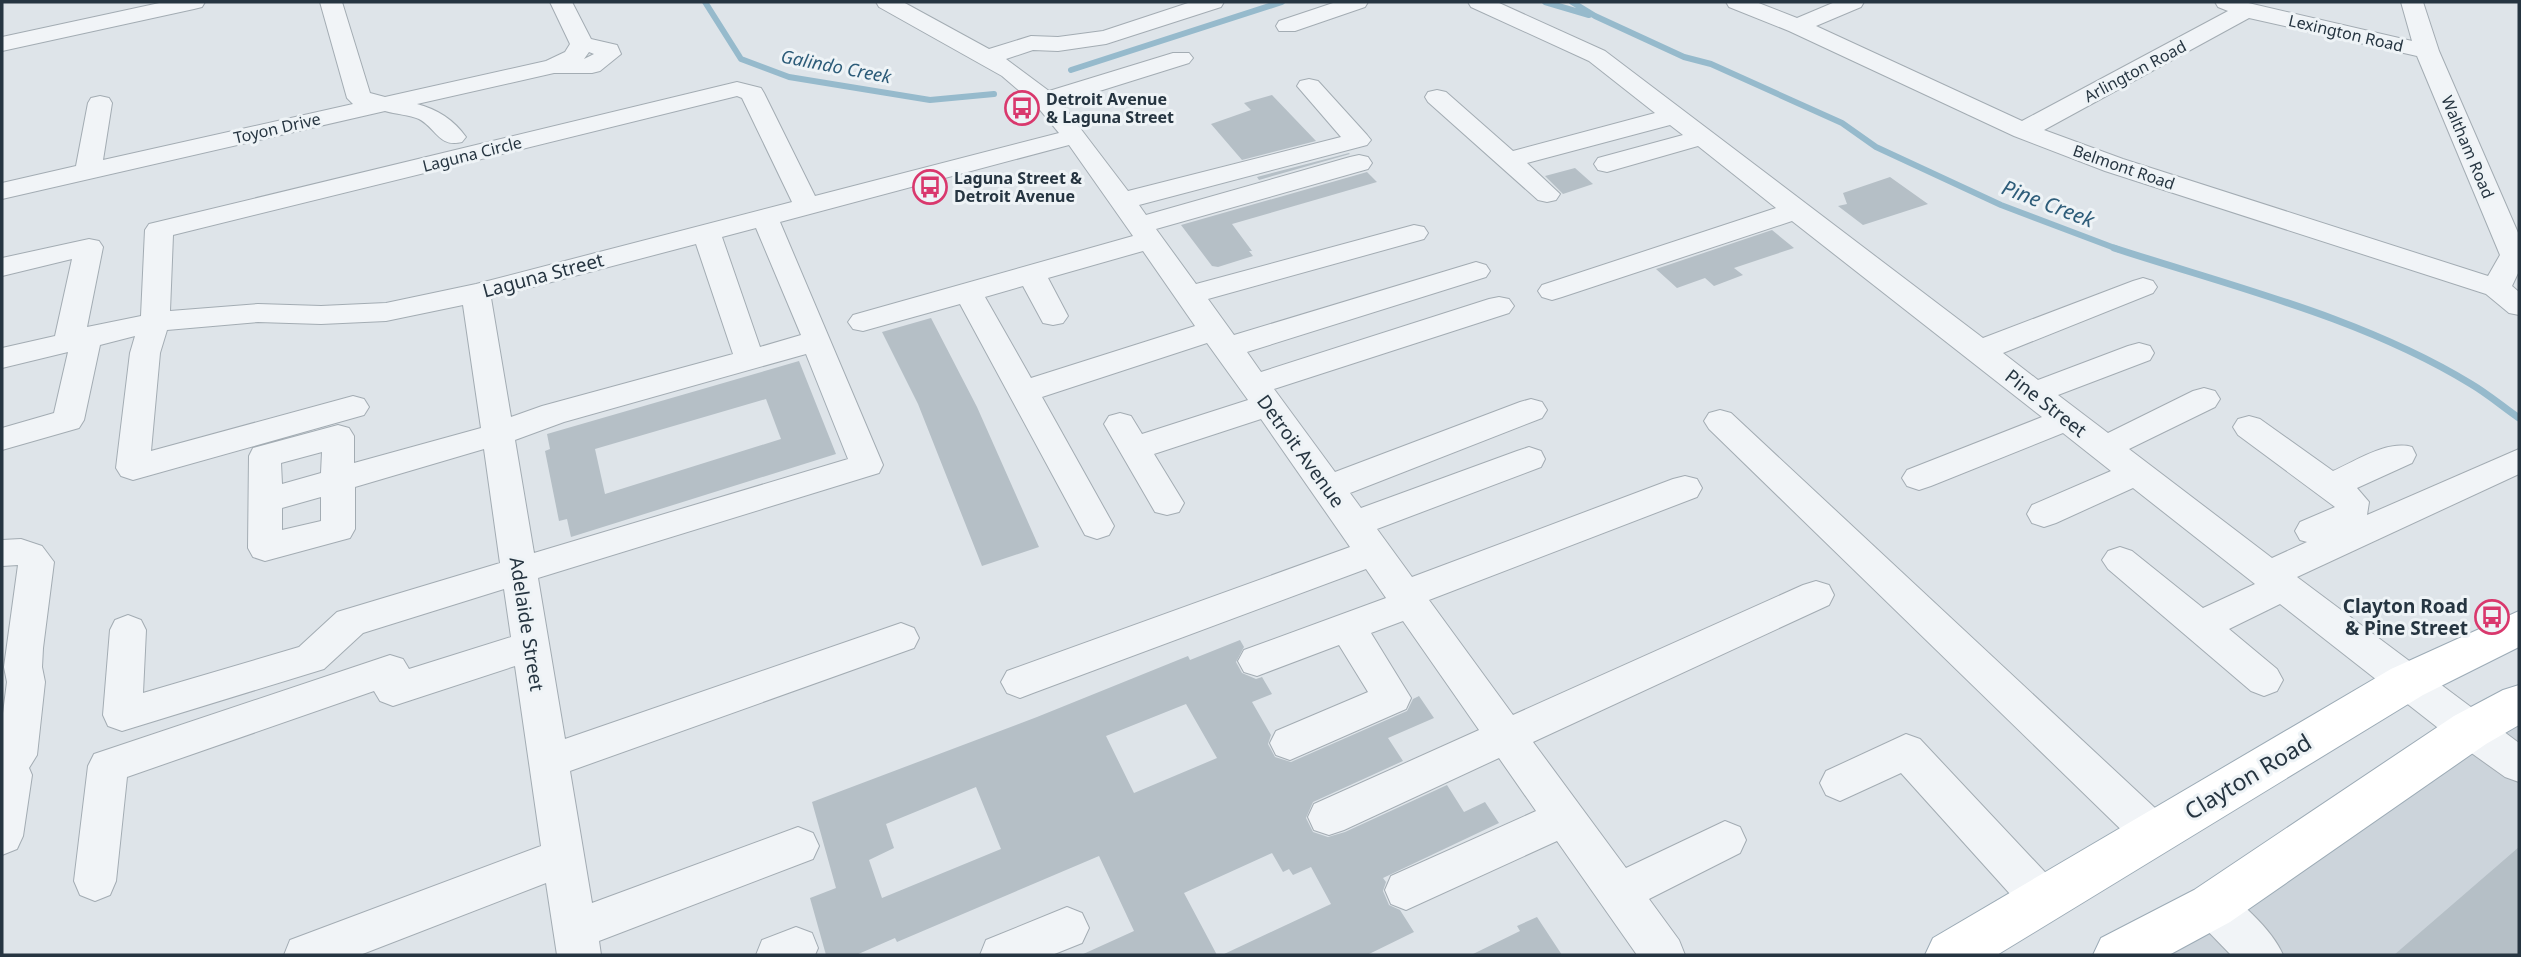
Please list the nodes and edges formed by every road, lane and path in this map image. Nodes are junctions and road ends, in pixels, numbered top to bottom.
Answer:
1 (194, 2) edge
2 (331, 2) edge
3 (561, 2) edge
4 (887, 2) edge
5 (1213, 2) edge
6 (1357, 2) edge
7 (1479, 2) edge
8 (1737, 2) edge
9 (1853, 2) edge
10 (2412, 2) edge
11 (2236, 6) edge
12 (1287, 26) dead end
13 (1797, 26) junction
14 (2, 44) edge
15 (2427, 51) junction
16 (986, 58) junction
17 (1181, 58) dead end
18 (1309, 86) dead end
19 (1437, 97) dead end
20 (1045, 100) junction
21 (100, 103) dead end
22 (382, 104) junction
23 (1674, 116) junction
24 (2024, 131) junction
25 (1075, 136) junction
26 (453, 137) dead end
27 (1703, 137) junction
28 (1508, 160) junction
29 (1359, 163) dead end
30 (1607, 164) dead end
31 (88, 171) junction
32 (2, 191) edge
33 (1547, 194) dead end
34 (807, 205) junction
35 (1797, 210) junction
36 (764, 216) junction
37 (1137, 222) junction
38 (706, 231) junction
39 (1414, 233) dead end
40 (2, 267) edge
41 (1476, 271) dead end
42 (1031, 274) junction
43 (2143, 287) dead end
44 (2496, 288) junction
45 (1552, 291) dead end
46 (476, 293) junction
47 (1189, 295) junction
48 (973, 301) dead end
49 (1499, 306) dead end
50 (2519, 306) edge
51 (1053, 316) dead end
52 (155, 321) junction
53 (863, 322) dead end
54 (813, 330) dead end
55 (78, 339) junction
56 (1221, 339) junction
57 (746, 350) dead end
58 (1979, 351) junction
59 (2139, 354) dead end
60 (2, 358) edge
61 (1023, 392) junction
62 (2034, 393) junction
63 (1261, 395) junction
64 (2204, 400) dead end
65 (353, 407) dead end
66 (1531, 410) dead end
67 (2067, 419) junction
68 (1720, 421) dead end
69 (2249, 427) dead end
70 (498, 434) junction
71 (2, 439) edge
72 (2104, 448) junction
73 (2400, 455) dead end
74 (1529, 460) dead end
75 (2519, 461) edge
76 (2137, 473) junction
77 (1919, 478) dead end
78 (338, 480) junction
79 (2331, 486) junction
80 (1328, 488) junction
81 (1685, 488) dead end
82 (1167, 503) dead end
83 (2044, 513) dead end
84 (1097, 526) dead end
85 (1364, 538) junction
86 (2, 553) edge
87 (2120, 560) dead end
88 (519, 571) junction
89 (2266, 573) junction
90 (1816, 594) dead end
91 (1407, 599) junction
92 (2199, 626) junction
93 (1347, 627) junction
94 (2519, 628) edge
95 (128, 630) dead end
96 (901, 638) dead end
97 (530, 646) junction
98 (1258, 661) dead end
99 (2264, 680) dead end
100 (1020, 682) dead end
101 (2407, 682) junction
102 (2519, 704) edge
103 (2470, 730) junction
104 (1507, 737) junction
105 (1290, 743) dead end
106 (548, 762) junction
107 (2519, 765) edge
108 (1840, 783) dead end
109 (1329, 817) dead end
110 (1565, 818) junction
111 (2154, 834) junction
112 (2, 836) edge
113 (1725, 840) dead end
114 (798, 846) dead end
115 (563, 857) junction
116 (95, 881) dead end
117 (1406, 890) dead end
118 (1618, 893) junction
119 (2044, 901) junction
120 (2212, 906) junction
121 (1067, 928) dead end
122 (577, 943) edge
123 (1969, 949) edge
124 (306, 955) edge
125 (1002, 955) edge
126 (1663, 955) edge
127 (2119, 955) edge
128 (2260, 955) edge

1 - 14 street
2 - 22 street
3 - 22 street, Toyon Drive
4 - 16 street, Detroit Avenue
5 - 16 street
6 - 12 street
7 - 23 street, Pine Street
8 - 13 street, Belmont Road
9 - 13 street
10 - 15 street, Waltham Road
11 - 15 street, Lexington Road
11 - 24 street, Arlington Road
13 - 24 street, Belmont Road
15 - 44 street, Waltham Road
16 - 20 street, Detroit Avenue
17 - 20 street
18 - 37 street
19 - 28 street
20 - 25 street, Detroit Avenue
21 - 31 street
22 - 26 street
22 - 31 street, Toyon Drive
23 - 27 street, Pine Street
23 - 28 street
24 - 44 street, Belmont Road
25 - 34 street, Laguna Street
25 - 37 street, Detroit Avenue
27 - 30 street
27 - 35 street, Pine Street
28 - 33 street
29 - 37 street
31 - 32 street, Toyon Drive
34 - 36 street, Laguna Street
34 - 52 street, Laguna Circle
35 - 45 street
35 - 58 street, Pine Street
36 - 38 street, Laguna Street
36 - 54 street
37 - 42 street
37 - 47 street, Detroit Avenue
38 - 46 street, Laguna Street
38 - 57 lane
39 - 47 street
40 - 55 street
41 - 56 street
42 - 51 street
42 - 53 street
43 - 58 street
44 - 50 street, Belmont Road
46 - 52 street, Laguna Street
46 - 70 street, Adelaide Street
47 - 56 street, Detroit Avenue
48 - 61 street
49 - 63 street
52 - 55 street, Laguna Street
52 - 65 street
55 - 60 street, Laguna Street
55 - 71 street
56 - 61 street
56 - 63 street, Detroit Avenue
58 - 62 street, Pine Street
59 - 62 street
61 - 84 street
62 - 67 street, Pine Street
63 - 80 street, Detroit Avenue
63 - 82 street
64 - 72 street
66 - 80 street
67 - 72 street, Pine Street
67 - 77 street
68 - 111 street
69 - 79 street
70 - 78 street
70 - 88 street, Adelaide Street
70 - 88 street
72 - 76 street, Pine Street
73 - 79 street
74 - 85 street
75 - 89 street
76 - 83 street
76 - 89 street, Pine Street
78 - 78 street
79 - 89 street
80 - 85 street, Detroit Avenue
81 - 91 street
85 - 91 street, Detroit Avenue
85 - 100 street
86 - 112 street
87 - 92 street
88 - 95 street
88 - 97 street, Adelaide Street
89 - 92 street
89 - 101 street, Pine Street
90 - 104 street
91 - 93 street
91 - 104 street, Detroit Avenue
92 - 99 street
93 - 98 street
93 - 105 street
94 - 101 main road, Clayton Road
96 - 106 street
97 - 106 street, Adelaide Street
97 - 116 street
101 - 103 street, Pine Street
101 - 111 main road, Clayton Road
102 - 103 main road
103 - 107 street, Pine Street
103 - 120 main road
104 - 109 street
104 - 110 street, Detroit Avenue
106 - 115 street, Adelaide Street
108 - 119 street
110 - 117 street
110 - 118 street, Detroit Avenue
111 - 119 main road, Clayton Road
113 - 118 street
114 - 122 street
115 - 122 street, Adelaide Street
115 - 124 street
118 - 126 street, Detroit Avenue
119 - 123 main road, Clayton Road
120 - 127 main road
120 - 128 street
121 - 125 street

